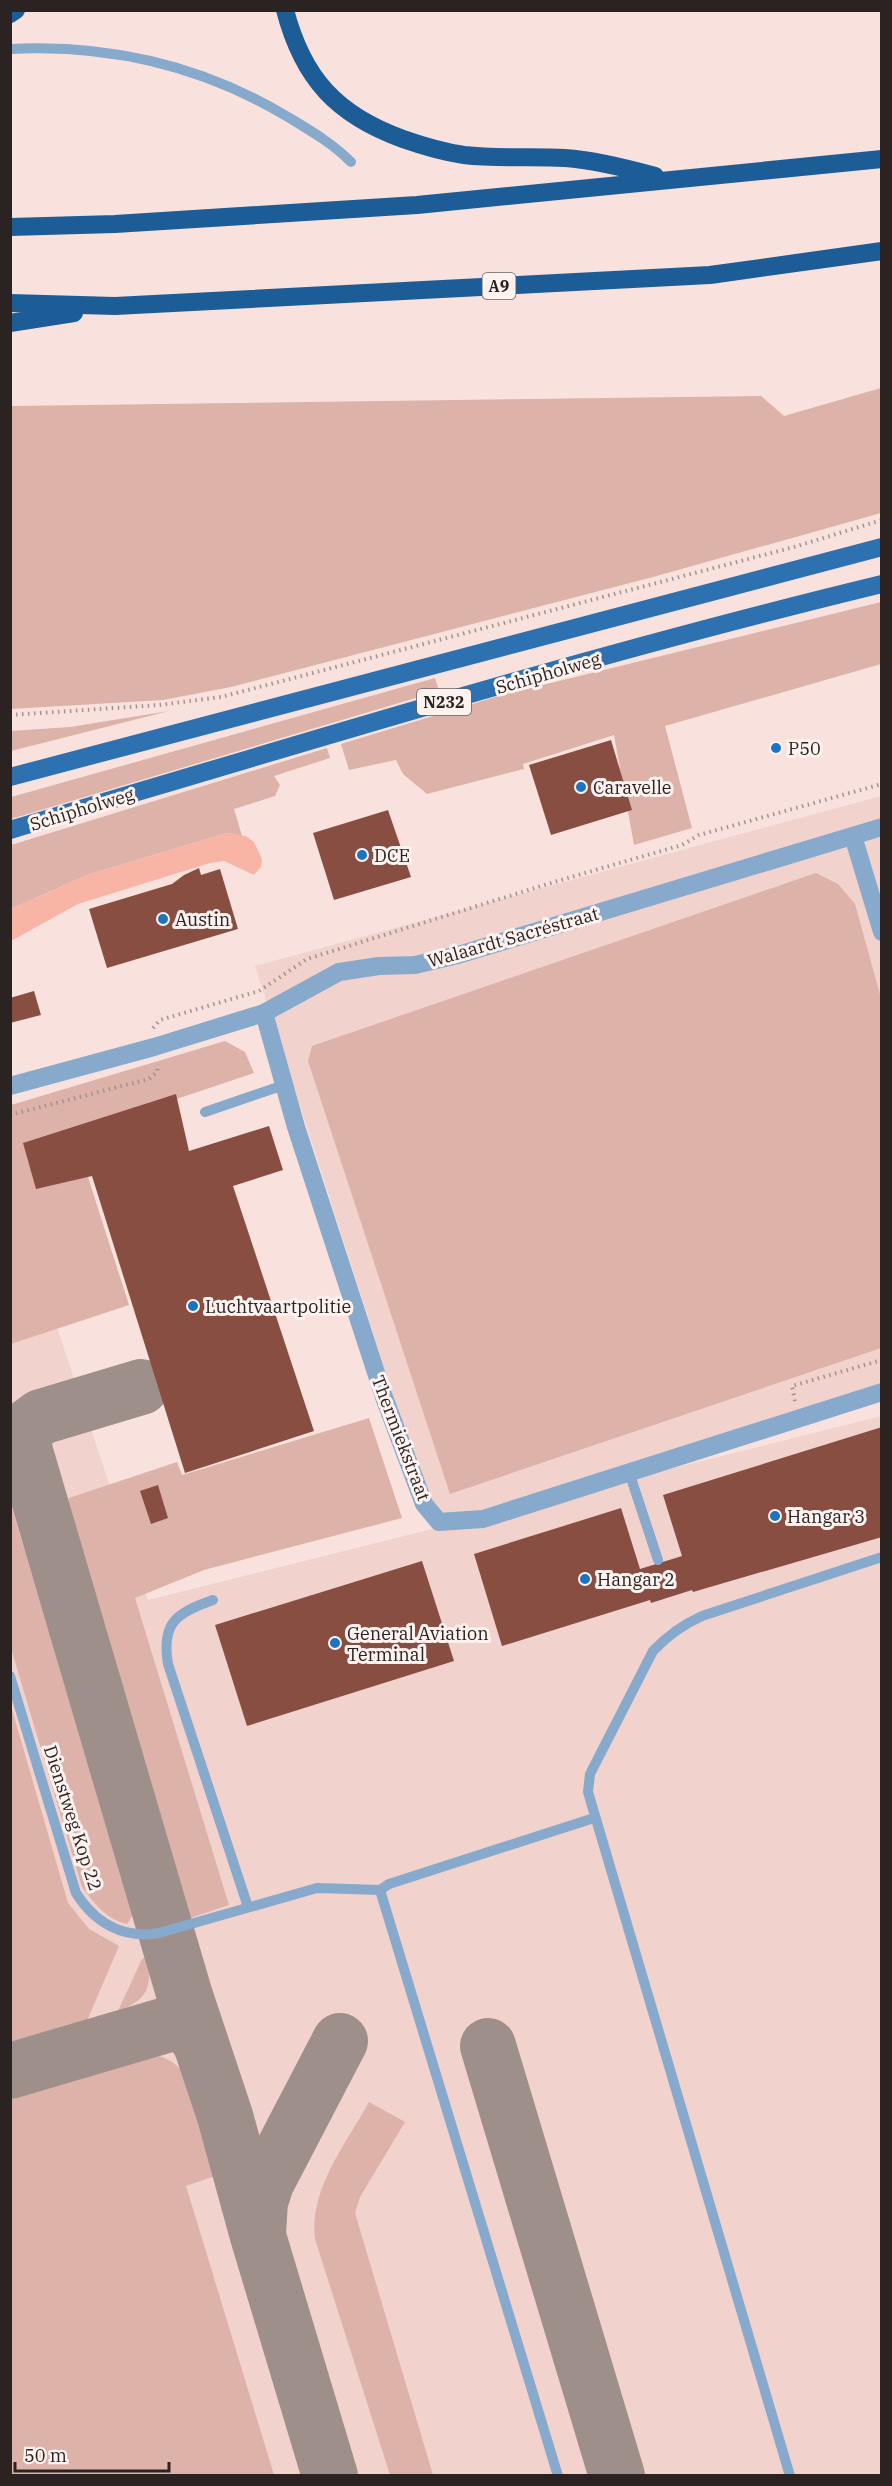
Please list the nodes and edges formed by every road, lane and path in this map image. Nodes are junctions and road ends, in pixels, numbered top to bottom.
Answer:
1 (16, 10) edge
2 (285, 10) edge
3 (10, 14) edge
4 (10, 49) edge
5 (882, 159) edge
6 (351, 162) dead end
7 (665, 179) junction
8 (10, 227) edge
9 (882, 251) edge
10 (10, 303) edge
11 (115, 306) junction
12 (10, 323) edge
13 (882, 520) edge
14 (882, 547) edge
15 (882, 584) edge
16 (10, 715) edge
17 (10, 777) edge
18 (882, 784) edge
19 (882, 828) edge
20 (10, 830) edge
21 (853, 836) junction
22 (882, 932) edge
23 (259, 991) dead end
24 (264, 1013) junction
25 (284, 1085) junction
26 (10, 1086) edge
27 (205, 1112) dead end
28 (882, 1360) edge
29 (882, 1392) edge
30 (798, 1419) junction
31 (629, 1472) junction
32 (882, 1557) edge
33 (658, 1560) dead end
34 (213, 1600) dead end
35 (10, 1676) edge
36 (594, 1818) junction
37 (380, 1890) junction
38 (248, 1907) junction
39 (558, 2475) edge
40 (790, 2475) edge

1 - 3 highway
2 - 7 highway
4 - 6 lane
5 - 7 highway
7 - 8 highway
9 - 11 highway, A9
10 - 11 highway, A9
11 - 12 highway, A9
13 - 16 path
14 - 17 main road, Schipholweg / N232
15 - 20 main road, Schipholweg / N232
18 - 23 path
19 - 21 street, Walaardt Sacréstraat
21 - 22 street
21 - 24 street, Walaardt Sacréstraat
24 - 25 street, Thermiekstraat
24 - 26 street, Walaardt Sacréstraat
25 - 27 lane
25 - 31 street, Thermiekstraat
28 - 30 path
29 - 30 street, Thermiekstraat
30 - 31 street, Thermiekstraat
31 - 33 lane
32 - 36 lane
34 - 38 lane
35 - 38 lane, Dienstweg Kop 22
36 - 37 lane
36 - 40 lane
37 - 38 lane
37 - 39 lane

